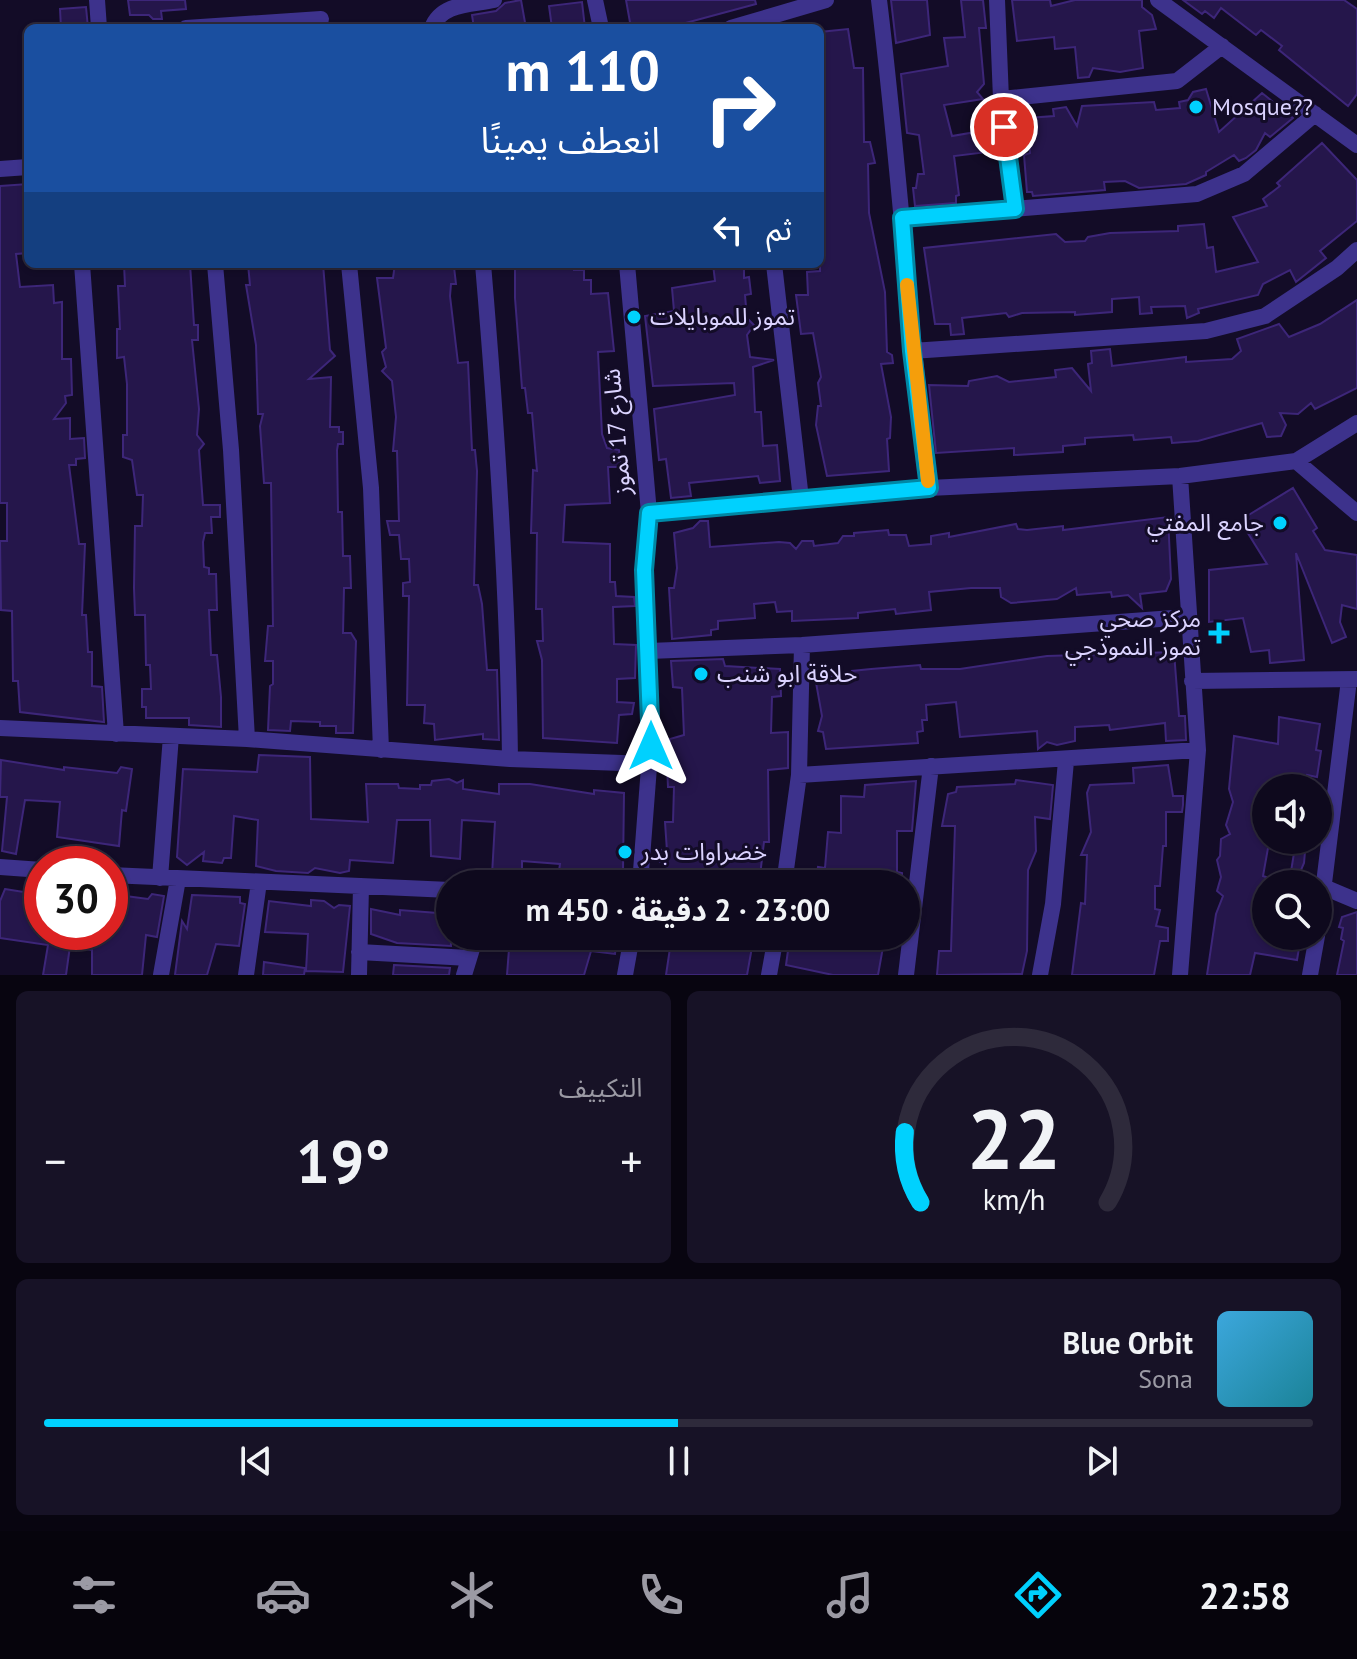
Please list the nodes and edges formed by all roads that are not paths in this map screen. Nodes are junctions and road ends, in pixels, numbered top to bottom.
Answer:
1 (97, 0) edge
2 (319, 0) edge
3 (494, 0) edge
4 (595, 0) edge
5 (826, 0) edge
6 (879, 0) edge
7 (997, 0) edge
8 (1158, 0) edge
9 (465, 3) edge
10 (322, 23) edge
11 (99, 24) edge
12 (295, 24) edge
13 (433, 24) edge
14 (600, 24) edge
15 (751, 24) edge
16 (1222, 46) junction
17 (1001, 99) junction
18 (1315, 114) junction
19 (1357, 145) edge
20 (24, 167) edge
21 (0, 169) edge
22 (1015, 209) junction
23 (902, 218) junction
24 (1357, 250) edge
25 (82, 268) edge
26 (215, 268) edge
27 (349, 268) edge
28 (483, 268) edge
29 (627, 268) edge
30 (774, 268) edge
31 (912, 351) junction
32 (1357, 423) edge
33 (1296, 461) junction
34 (1180, 476) junction
35 (929, 488) junction
36 (801, 499) junction
37 (649, 513) junction
38 (1357, 513) edge
39 (1187, 617) junction
40 (802, 645) junction
41 (649, 651) junction
42 (1353, 680) edge
43 (1192, 681) junction
44 (0, 728) edge
45 (116, 734) junction
46 (171, 736) junction
47 (247, 739) junction
48 (381, 750) junction
49 (1198, 750) junction
50 (510, 759) junction
51 (1066, 761) junction
52 (650, 764) junction
53 (931, 766) junction
54 (799, 775) junction
55 (0, 867) edge
56 (24, 869) edge
57 (641, 870) edge
58 (786, 870) edge
59 (1328, 870) edge
60 (128, 876) edge
61 (160, 878) junction
62 (178, 879) junction
63 (259, 882) junction
64 (361, 886) junction
65 (436, 889) edge
66 (1332, 891) edge
67 (1357, 901) edge
68 (472, 950) edge
69 (629, 950) edge
70 (773, 950) edge
71 (1315, 950) edge
72 (359, 952) junction
73 (469, 958) junction
74 (161, 975) edge
75 (246, 975) edge
76 (359, 975) edge
77 (464, 975) edge
78 (625, 975) edge
79 (769, 975) edge
80 (906, 975) edge
81 (1040, 975) edge
82 (1180, 975) edge
83 (1310, 975) edge

1 - 11 street
2 - 10 street
3 - 9 street
4 - 14 street
5 - 15 street
6 - 23 street
7 - 17 street
8 - 16 street
9 - 13 street
10 - 12 street
16 - 17 street
16 - 18 street
17 - 22 street
18 - 19 street
18 - 22 street
20 - 21 street
22 - 23 street
23 - 31 street
24 - 31 street
25 - 45 street
26 - 47 street
27 - 48 street
28 - 50 street
29 - 37 street, شارع 17 تموز
30 - 36 street
31 - 35 street
32 - 33 street
33 - 34 street
33 - 38 street
34 - 35 street
34 - 39 street
35 - 36 street
36 - 37 street
37 - 41 street, شارع 17 تموز
39 - 40 street
39 - 43 street
40 - 41 street
40 - 54 street
41 - 52 street, شارع 17 تموز
42 - 43 street
42 - 59 street
43 - 49 street
44 - 45 street
45 - 46 street
46 - 47 street
46 - 61 street
47 - 48 street
48 - 50 street
49 - 51 street
49 - 82 street
50 - 52 street
51 - 53 street
51 - 81 street
52 - 57 street, شارع 17 تموز
53 - 54 street
53 - 80 street
54 - 58 street
55 - 56 street
60 - 61 street
61 - 62 street
62 - 63 street
62 - 74 street
63 - 64 street
63 - 75 street
64 - 65 street
64 - 72 street
66 - 67 street
68 - 73 street
69 - 78 street
70 - 79 street
71 - 83 street
72 - 73 street
72 - 76 street
73 - 77 street

